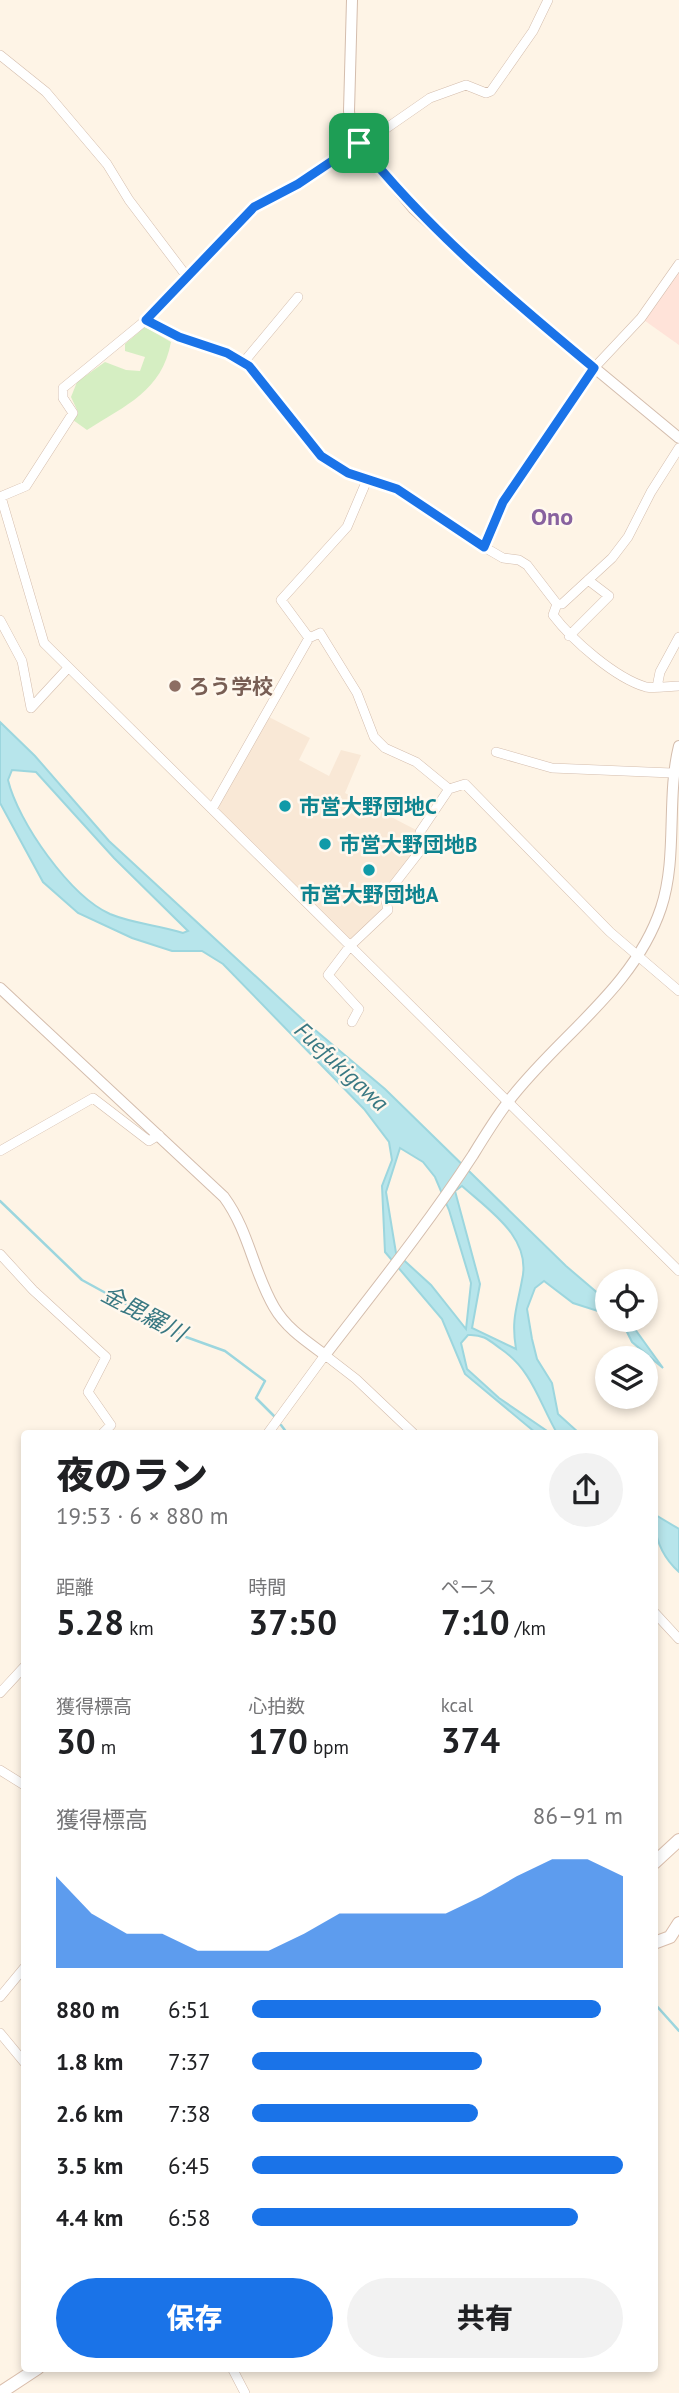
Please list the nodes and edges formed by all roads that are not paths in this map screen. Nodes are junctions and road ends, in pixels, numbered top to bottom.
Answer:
1 (352, 0) edge
2 (548, 0) edge
3 (0, 55) edge
4 (359, 143) junction
5 (679, 264) edge
6 (188, 278) junction
7 (298, 297) dead end
8 (146, 320) junction
9 (243, 363) junction
10 (594, 368) junction
11 (679, 438) edge
12 (679, 447) edge
13 (367, 480) junction
14 (0, 497) edge
15 (484, 547) junction
16 (588, 580) junction
17 (557, 604) junction
18 (0, 621) edge
19 (569, 636) junction
20 (679, 637) edge
21 (309, 638) junction
22 (68, 668) junction
23 (679, 686) edge
24 (657, 687) junction
25 (679, 746) edge
26 (496, 752) dead end
27 (674, 779) edge
28 (449, 789) junction
29 (212, 809) junction
30 (350, 946) junction
31 (636, 956) junction
32 (0, 988) edge
33 (679, 991) edge
34 (352, 1022) dead end
35 (507, 1102) junction
36 (159, 1135) junction
37 (0, 1151) edge
38 (0, 1254) edge
39 (679, 1271) edge
40 (325, 1356) junction
41 (106, 1430) edge
42 (270, 1430) edge
43 (410, 1430) edge
44 (658, 1616) edge
45 (679, 1639) edge
46 (21, 1670) edge
47 (0, 1693) edge
48 (0, 1770) edge
49 (21, 1783) edge
50 (679, 1840) edge
51 (658, 1860) edge
52 (679, 1923) edge
53 (658, 1942) edge
54 (21, 1972) edge
55 (0, 1997) edge
56 (0, 2033) edge
57 (21, 2058) edge
58 (32, 2372) edge
59 (234, 2372) edge
60 (0, 2393) edge
61 (246, 2393) edge

1 - 4 street
2 - 4 street
3 - 6 street
4 - 6 street
4 - 10 street
5 - 10 street
6 - 8 street
7 - 9 street
8 - 9 street
8 - 14 street
9 - 13 street
10 - 11 street
10 - 15 street
12 - 16 street
13 - 15 street
13 - 21 street
14 - 22 street
15 - 17 street
16 - 17 street
16 - 19 street
17 - 19 street
18 - 22 street
19 - 24 street
20 - 24 street
21 - 28 street
21 - 29 street
22 - 29 street
23 - 24 street
25 - 27 street
26 - 27 street
27 - 31 street
28 - 30 street
28 - 31 street
29 - 30 street
30 - 34 street
30 - 35 street
31 - 33 street
31 - 35 street
32 - 36 street
35 - 39 street
35 - 40 street
36 - 37 street
36 - 40 street
38 - 41 street
40 - 42 street
40 - 43 street
44 - 45 street
46 - 47 street
48 - 49 street
50 - 51 main road
52 - 53 main road
54 - 55 street
56 - 57 street
58 - 60 main road
59 - 61 street

